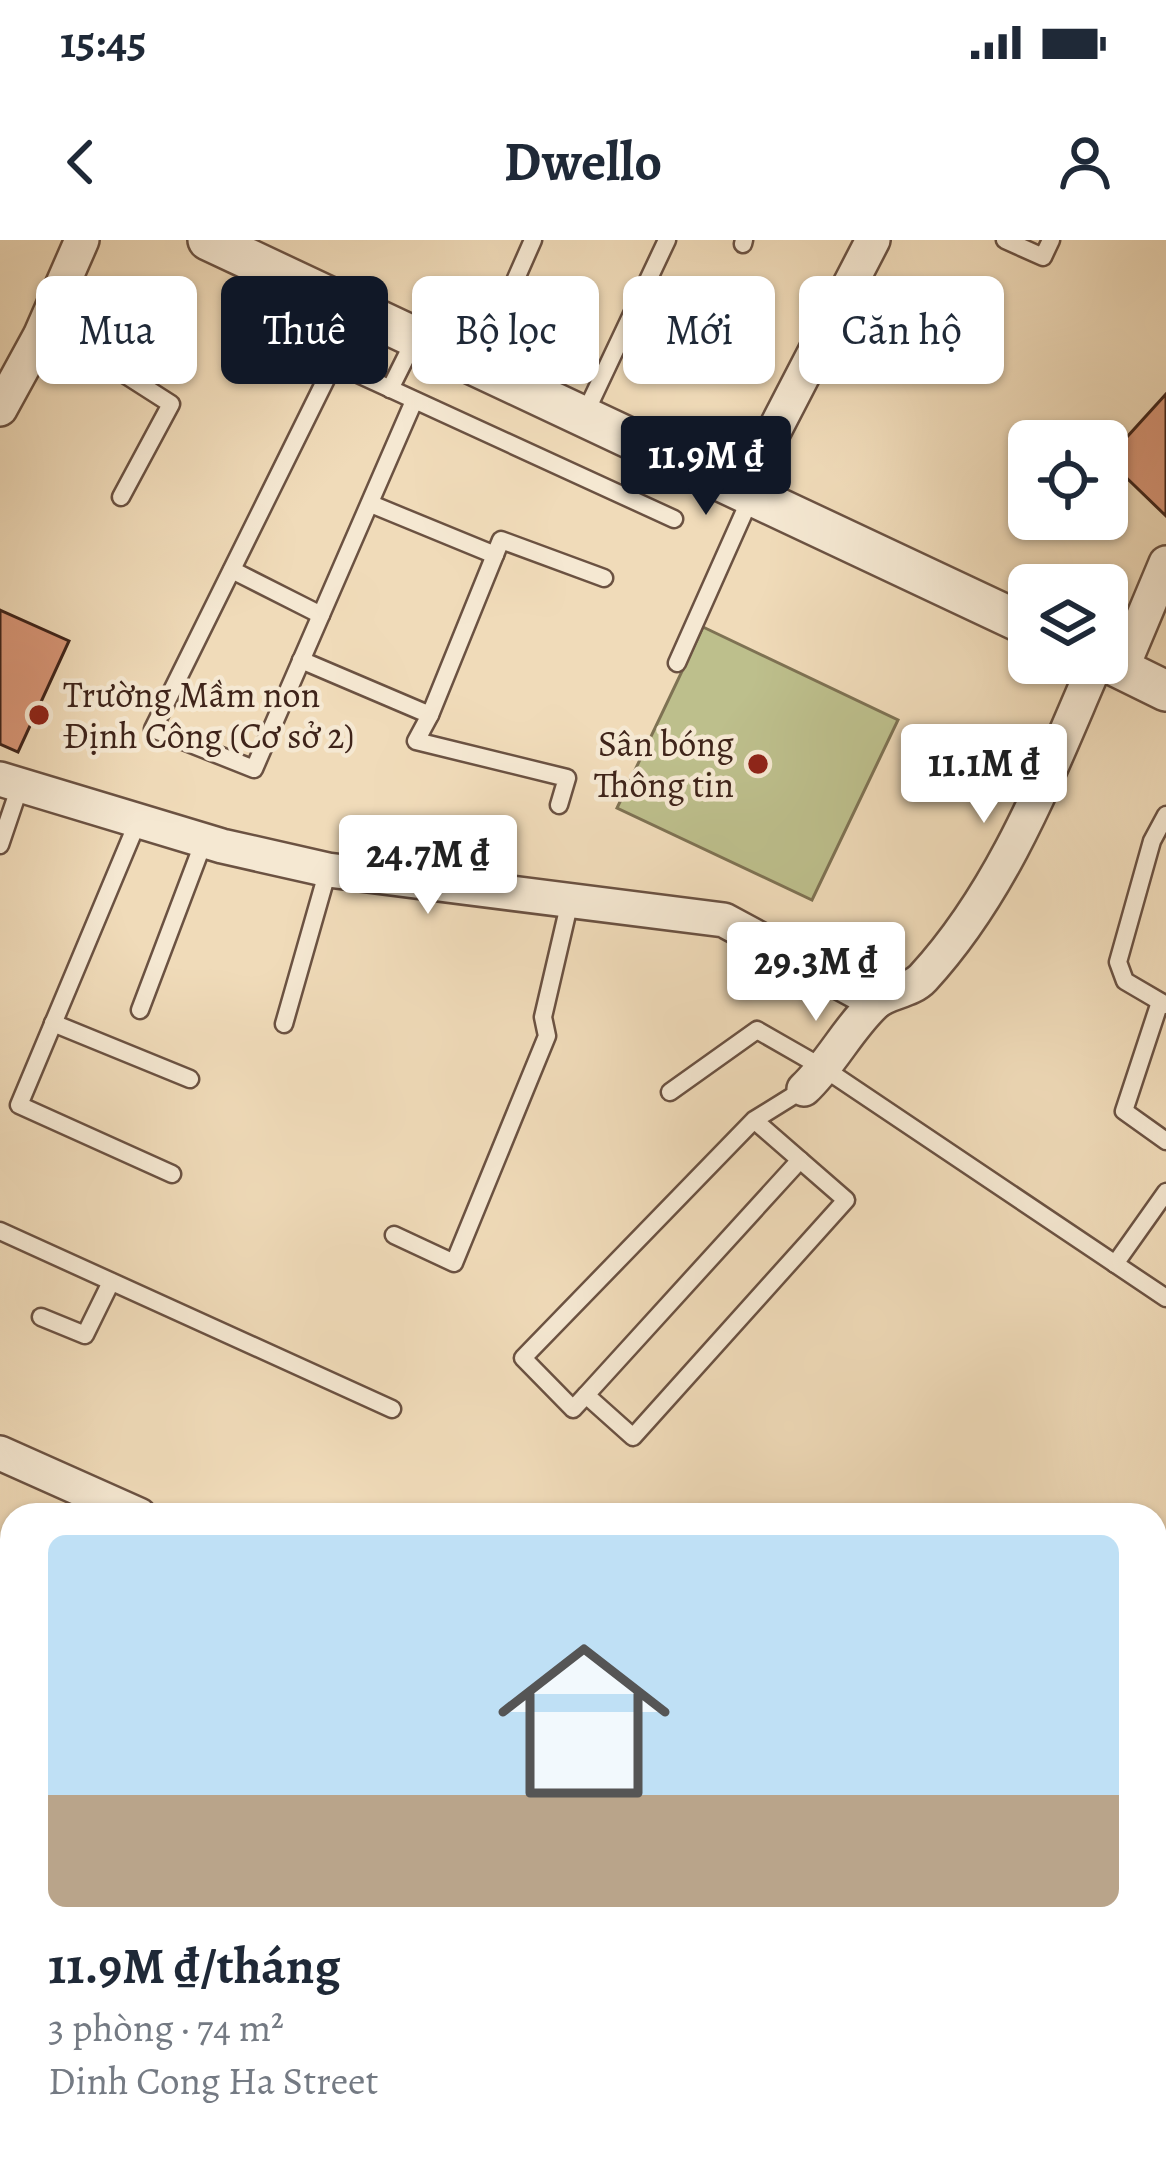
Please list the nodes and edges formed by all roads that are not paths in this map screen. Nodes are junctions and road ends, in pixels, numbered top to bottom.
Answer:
1 (82, 240) edge
2 (208, 240) edge
3 (533, 240) edge
4 (667, 240) edge
5 (873, 240) edge
6 (1005, 240) edge
7 (1051, 240) edge
8 (66, 276) edge
9 (517, 276) edge
10 (412, 338) edge
11 (36, 343) edge
12 (412, 345) edge
13 (140, 384) edge
14 (511, 384) edge
15 (390, 389) junction
16 (415, 401) junction
17 (0, 409) edge
18 (583, 418) junction
19 (746, 495) junction
20 (121, 497) dead end
21 (371, 504) junction
22 (674, 519) dead end
23 (495, 555) junction
24 (1166, 562) edge
25 (232, 570) junction
26 (604, 578) dead end
27 (321, 615) junction
28 (1008, 616) edge
29 (1128, 629) edge
30 (301, 660) junction
31 (677, 663) dead end
32 (1128, 673) edge
33 (1097, 684) edge
34 (1166, 691) edge
35 (430, 715) junction
36 (10, 783) edge
37 (559, 805) dead end
38 (1166, 814) edge
39 (138, 821) junction
40 (204, 841) junction
41 (0, 845) edge
42 (328, 870) junction
43 (570, 901) junction
44 (876, 1002) junction
45 (1163, 1004) edge
46 (140, 1010) dead end
47 (53, 1023) junction
48 (284, 1024) dead end
49 (190, 1078) dead end
50 (815, 1079) junction
51 (670, 1092) dead end
52 (754, 1120) junction
53 (1166, 1141) edge
54 (800, 1160) junction
55 (172, 1174) dead end
56 (1166, 1192) edge
57 (0, 1232) edge
58 (394, 1235) dead end
59 (1115, 1264) junction
60 (111, 1282) junction
61 (1166, 1298) edge
62 (41, 1316) dead end
63 (586, 1395) junction
64 (392, 1409) dead end
65 (0, 1453) edge
66 (112, 1503) edge

1 - 8 street
2 - 10 street
3 - 9 lane
4 - 18 lane
5 - 19 street
6 - 7 lane
11 - 17 street
12 - 15 lane
13 - 20 lane
14 - 18 street
15 - 16 lane
15 - 25 lane
16 - 21 lane
16 - 22 lane
18 - 19 street
19 - 28 street
19 - 31 lane
21 - 23 lane
21 - 27 lane
23 - 26 lane
23 - 35 lane
24 - 29 street
25 - 27 lane
25 - 30 lane
27 - 30 lane
30 - 35 lane
32 - 34 street
33 - 44 street
35 - 37 lane
36 - 39 street
36 - 41 lane
38 - 45 lane
39 - 40 street
39 - 47 lane
40 - 42 street
40 - 46 lane
42 - 43 street
42 - 48 lane
43 - 44 street
43 - 58 lane
44 - 50 street
45 - 53 lane
47 - 49 lane
47 - 55 lane
50 - 51 lane
50 - 52 lane
50 - 59 lane
52 - 54 lane
52 - 63 lane
54 - 63 lane
54 - 63 lane
56 - 59 lane
57 - 60 lane
59 - 61 lane
60 - 62 lane
60 - 64 lane
65 - 66 street

